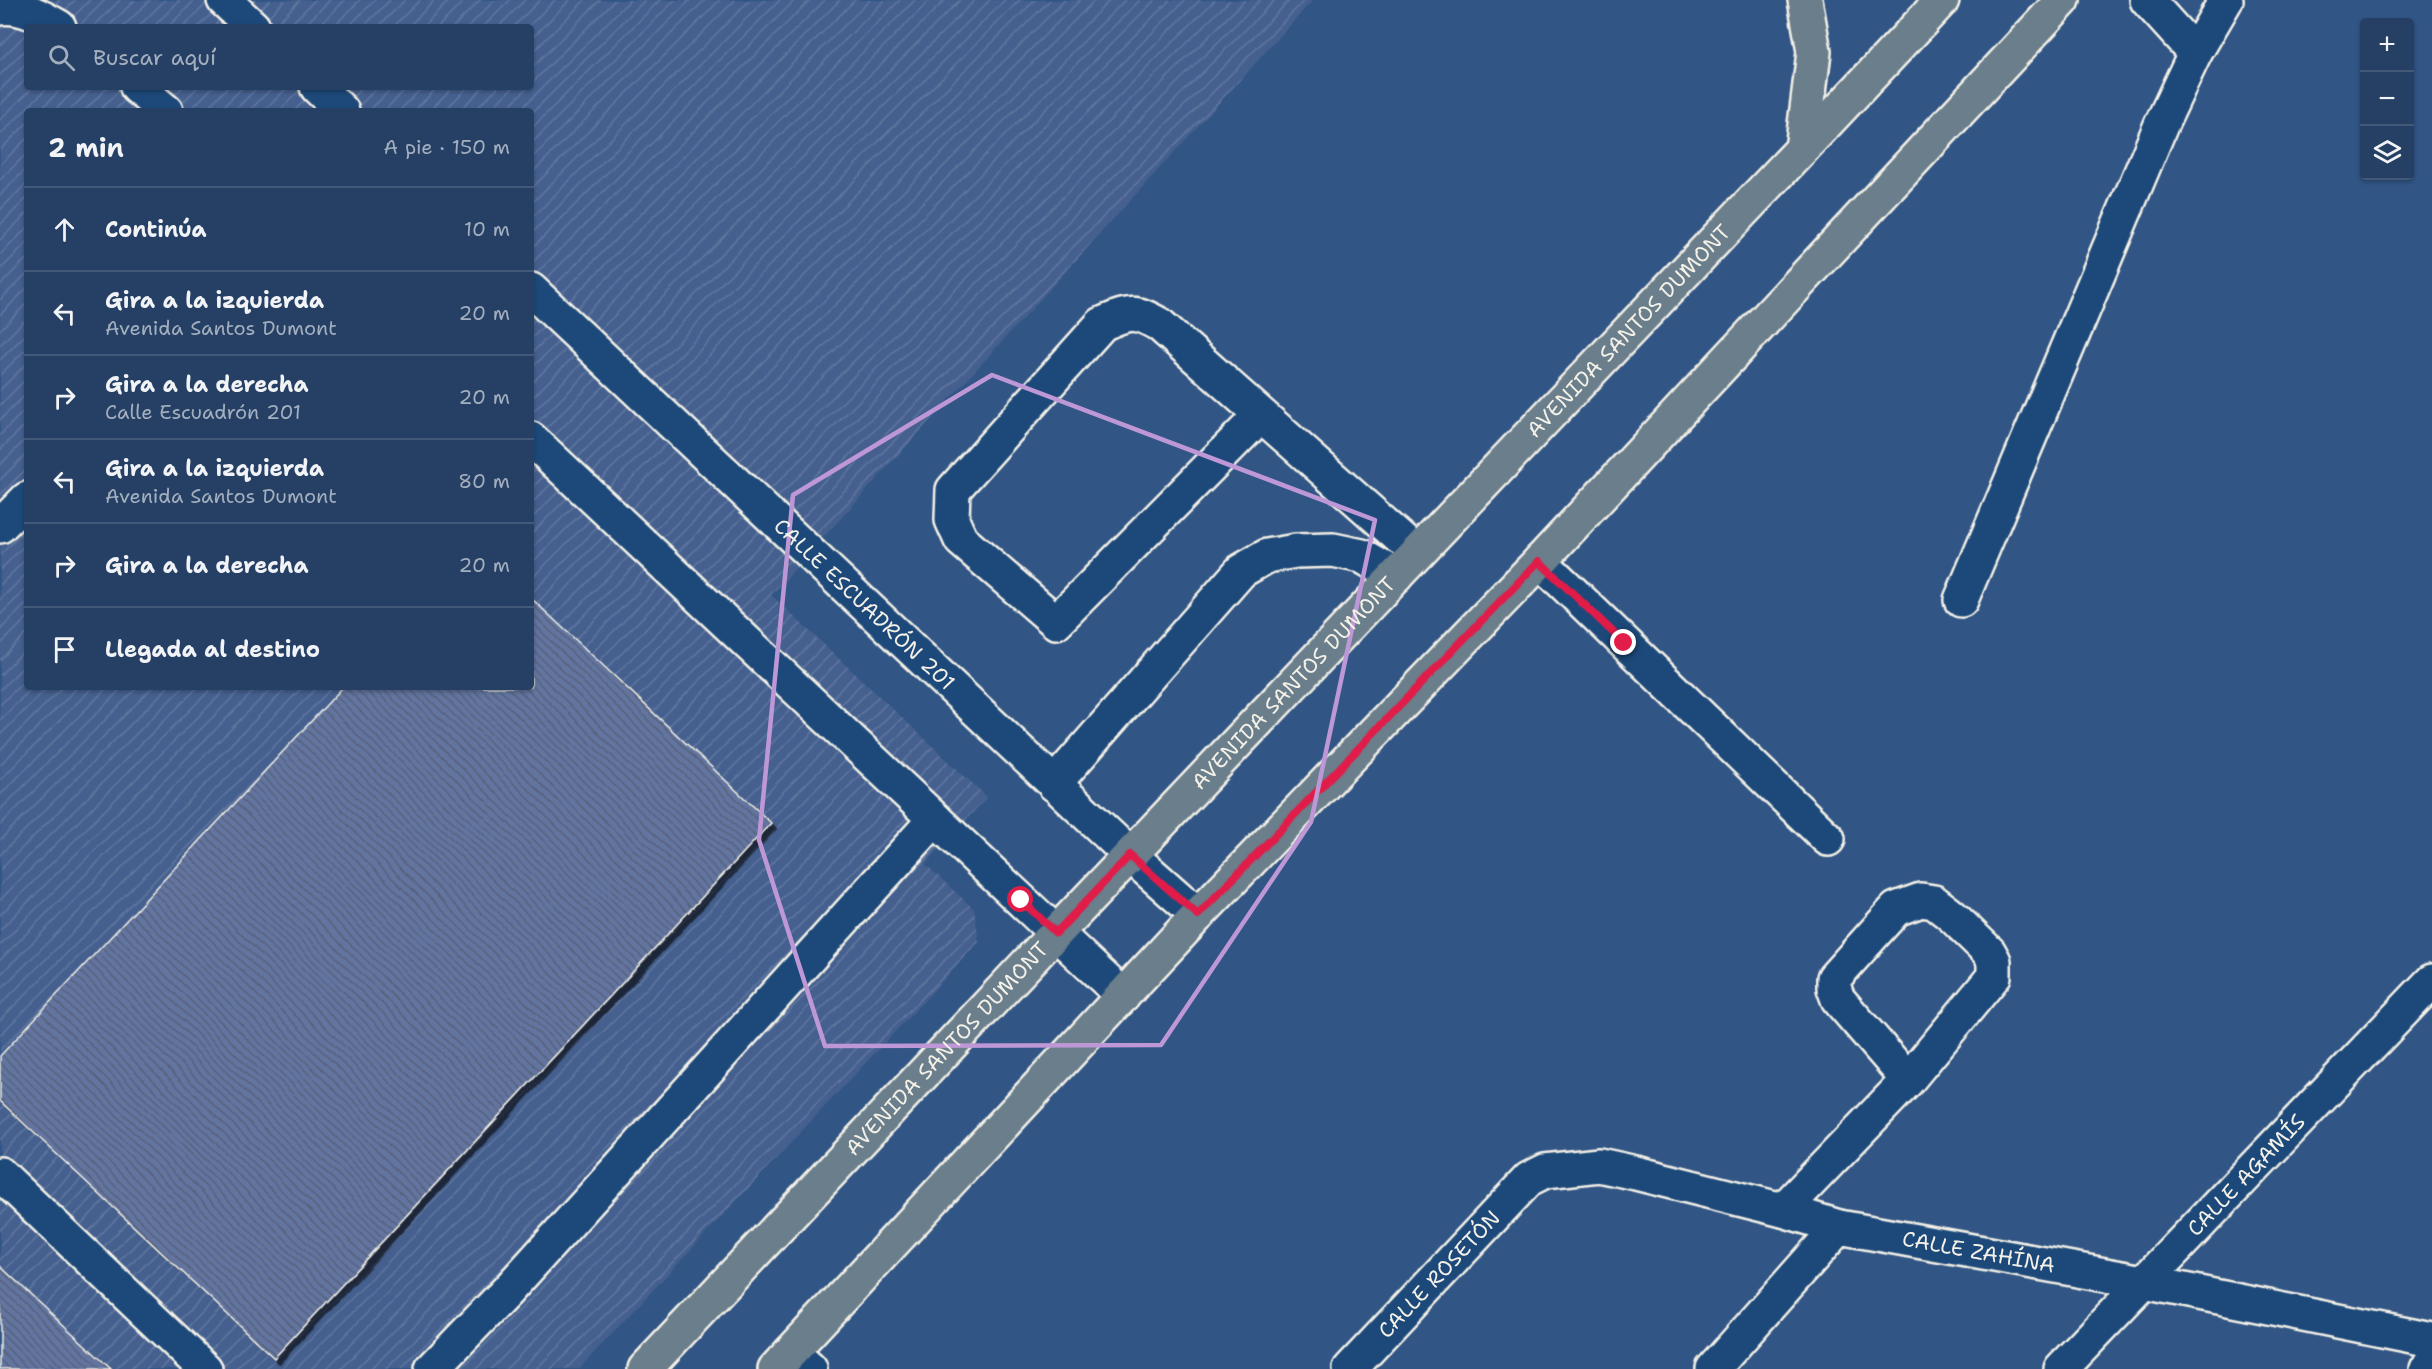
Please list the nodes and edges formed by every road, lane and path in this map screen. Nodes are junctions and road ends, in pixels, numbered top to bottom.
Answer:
1 (224, 0) edge
2 (1804, 0) edge
3 (1942, 0) edge
4 (2062, 0) edge
5 (2148, 0) edge
6 (2226, 0) edge
7 (0, 8) edge
8 (53, 24) edge
9 (250, 24) edge
10 (2195, 53) junction
11 (141, 90) edge
12 (319, 90) edge
13 (162, 108) edge
14 (339, 108) edge
15 (1802, 149) junction
16 (534, 293) edge
17 (1262, 415) junction
18 (534, 442) edge
19 (24, 502) edge
20 (0, 526) edge
21 (1539, 561) junction
22 (1407, 564) junction
23 (1960, 600) dead end
24 (1054, 784) junction
25 (935, 819) junction
26 (1828, 839) dead end
27 (1130, 855) junction
28 (1198, 915) junction
29 (1056, 933) junction
30 (2432, 981) edge
31 (1123, 996) junction
32 (1908, 1080) junction
33 (0, 1174) edge
34 (1529, 1179) joint
35 (1783, 1210) junction
36 (1839, 1227) junction
37 (2144, 1282) junction
38 (2432, 1340) edge
39 (792, 1363) edge
40 (2432, 1364) edge
41 (205, 1369) edge
42 (432, 1369) edge
43 (645, 1369) edge
44 (1350, 1369) edge
45 (1713, 1369) edge
46 (2061, 1369) edge
47 (2427, 1369) edge

1 - 9 street
2 - 15 main road
3 - 15 main road, AVENIDA SANTOS DUMONT
4 - 21 main road
5 - 10 street
6 - 10 street
7 - 8 street
10 - 23 street
11 - 13 street
12 - 14 street
15 - 22 main road, AVENIDA SANTOS DUMONT
16 - 24 street, CALLE ESCUADRÓN 201
17 - 17 street
17 - 22 street
18 - 25 street
19 - 20 street
21 - 26 street
21 - 28 main road
22 - 24 street
22 - 27 main road, AVENIDA SANTOS DUMONT
24 - 27 street, CALLE ESCUADRÓN 201
25 - 29 street
25 - 42 street
27 - 28 street, CALLE ESCUADRÓN 201
27 - 29 main road, AVENIDA SANTOS DUMONT
28 - 31 main road
29 - 31 street
29 - 43 main road, AVENIDA SANTOS DUMONT
30 - 37 street, CALLE AGAMÍS
31 - 39 main road
32 - 32 street
32 - 35 street
33 - 41 street
34 - 35 street, CALLE ZAHÍNA
34 - 44 street, CALLE ROSETÓN
35 - 36 street, CALLE ZAHÍNA
36 - 37 street, CALLE ZAHÍNA
36 - 45 street
37 - 38 street, CALLE ZAHÍNA
37 - 46 street, CALLE AGAMÍS
40 - 47 street

